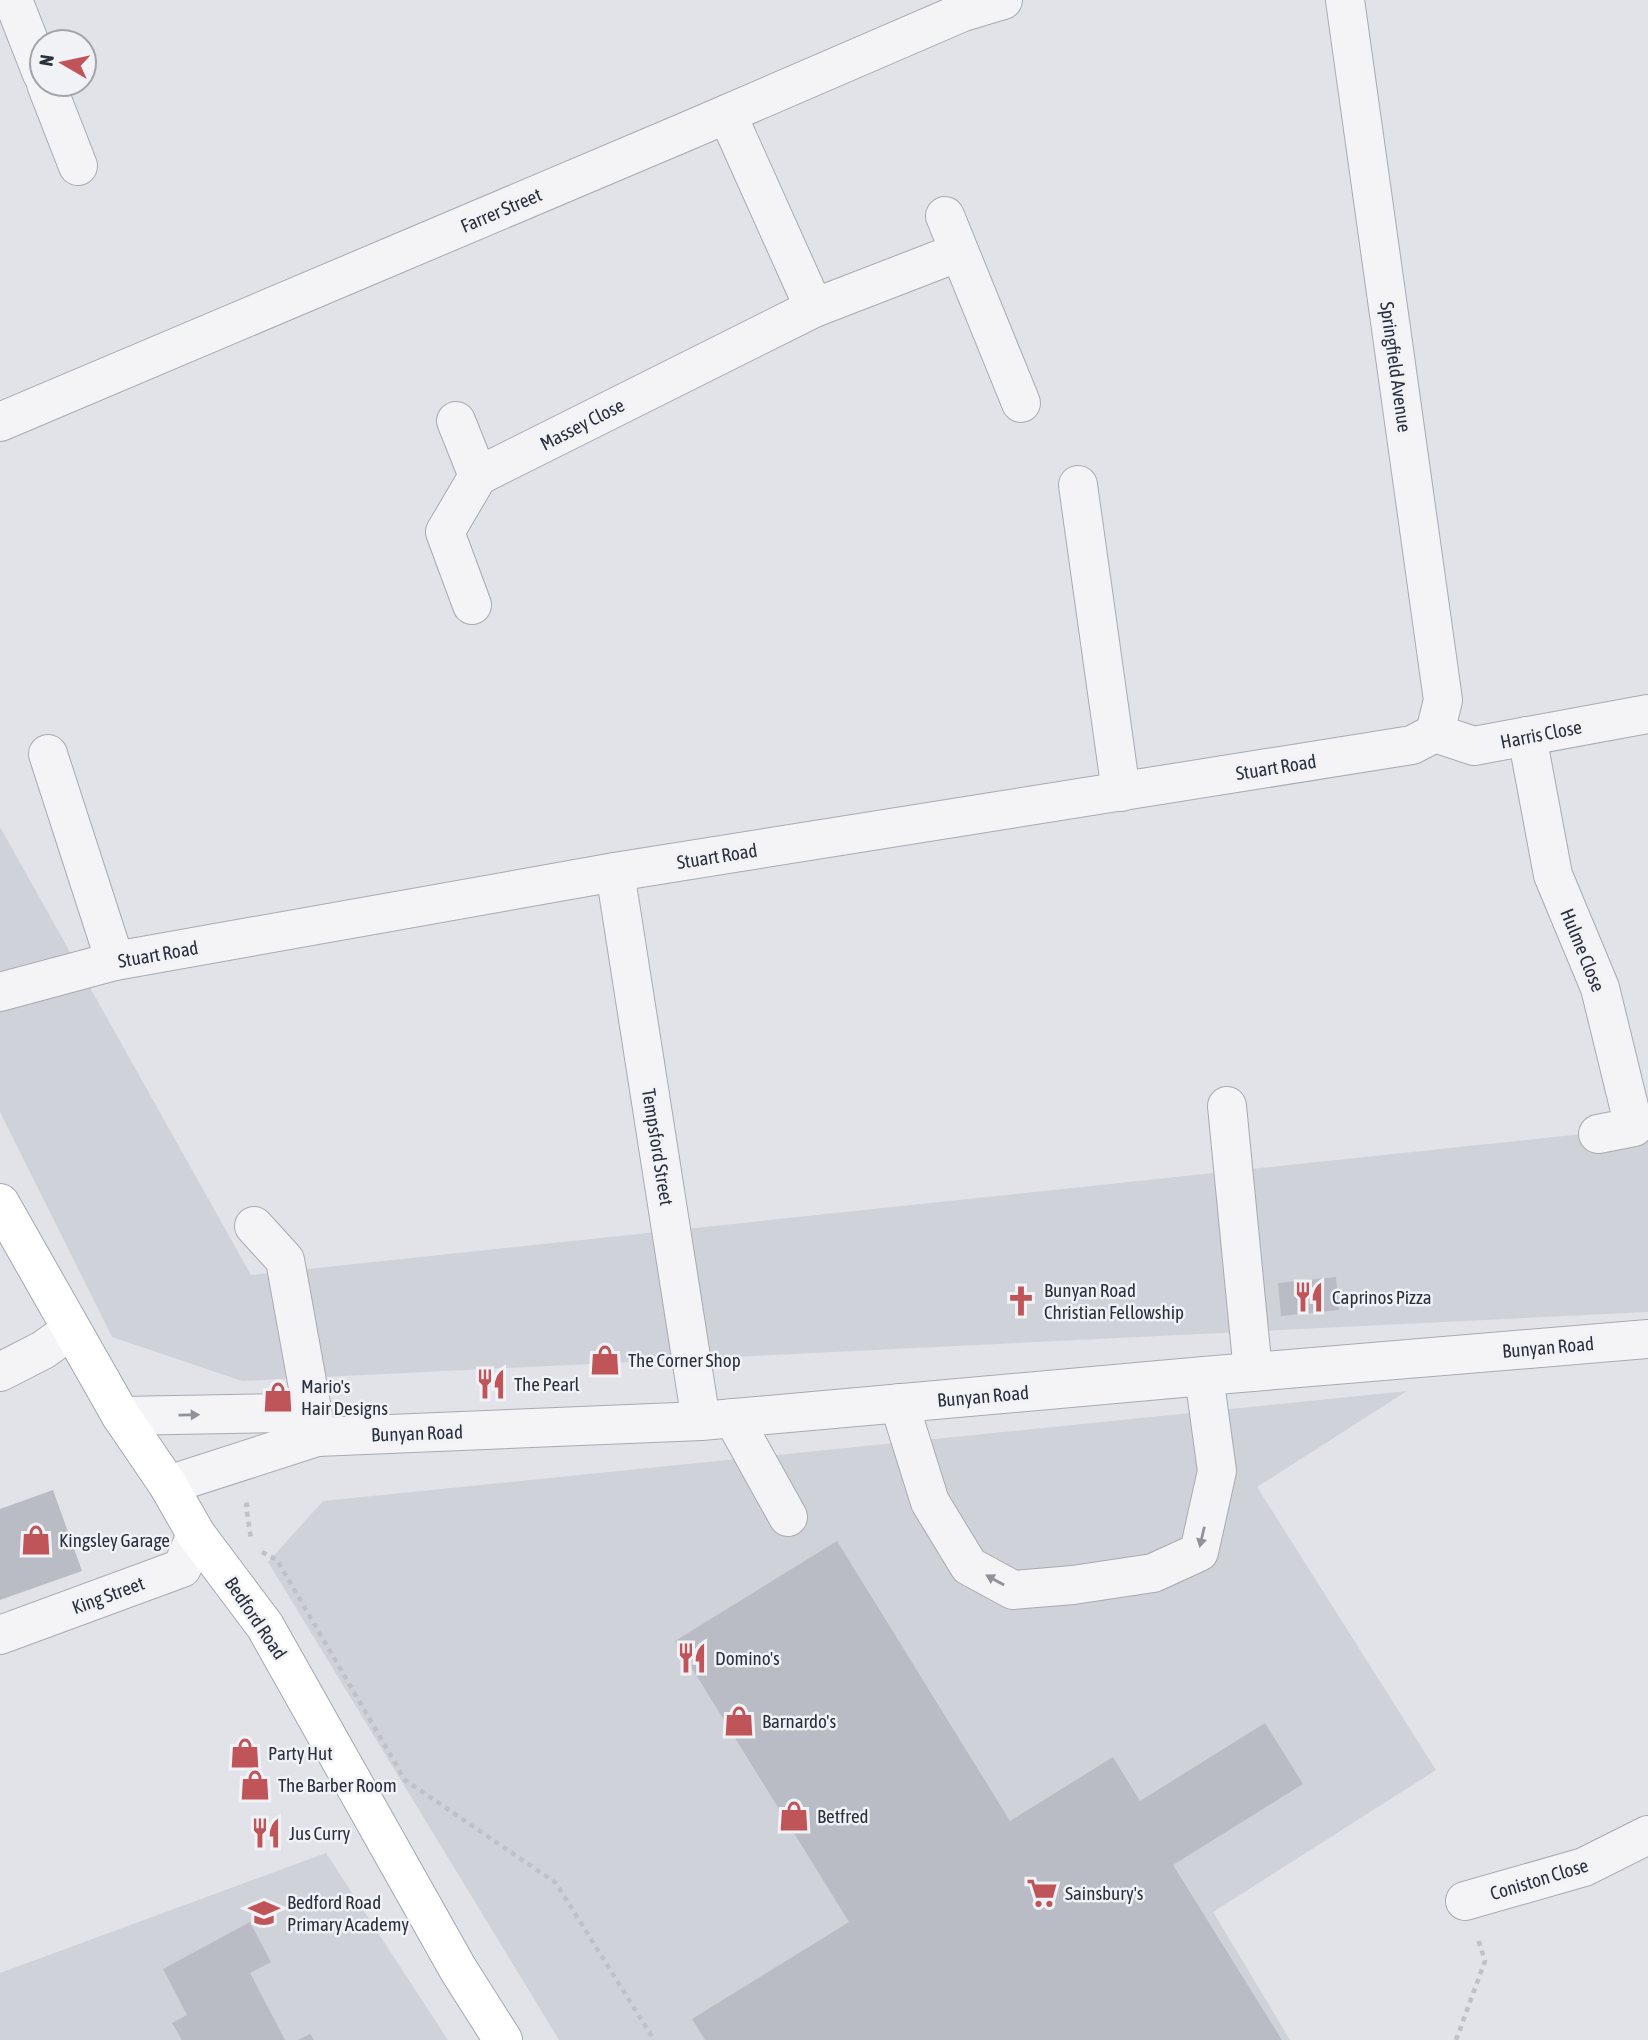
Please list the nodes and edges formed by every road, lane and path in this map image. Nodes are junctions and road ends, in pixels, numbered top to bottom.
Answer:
1 (12, 0) edge
2 (1003, 0) edge
3 (1345, 0) edge
4 (960, 6) edge
5 (28, 40) edge
6 (51, 98) edge
7 (727, 114) junction
8 (78, 166) dead end
9 (945, 216) dead end
10 (959, 252) junction
11 (814, 308) junction
12 (1021, 403) dead end
13 (456, 421) dead end
14 (0, 422) edge
15 (478, 476) junction
16 (1078, 485) dead end
17 (472, 604) dead end
18 (1648, 714) edge
19 (1435, 733) junction
20 (1527, 736) junction
21 (48, 754) dead end
22 (1121, 792) junction
23 (615, 872) junction
24 (115, 961) junction
25 (0, 992) edge
26 (1227, 1106) dead end
27 (1598, 1134) dead end
28 (0, 1203) edge
29 (254, 1226) dead end
30 (71, 1330) junction
31 (1648, 1339) edge
32 (0, 1372) edge
33 (1253, 1372) junction
34 (1204, 1376) junction
35 (898, 1403) junction
36 (121, 1416) junction
37 (717, 1420) junction
38 (317, 1437) junction
39 (168, 1485) junction
40 (788, 1517) dead end
41 (197, 1534) junction
42 (277, 1560) dead end
43 (0, 1635) edge
44 (1648, 1835) edge
45 (1465, 1901) joint
46 (503, 2040) edge
47 (654, 2040) edge
48 (1455, 2040) edge

1 - 5 street
2 - 4 street, Farrer Street
3 - 19 street, Springfield Avenue
4 - 7 street, Farrer Street
6 - 8 street
7 - 11 street
7 - 14 street, Farrer Street
9 - 10 street
10 - 11 street, Massey Close
10 - 12 street
11 - 15 street, Massey Close
13 - 15 street
15 - 17 street
16 - 22 street
18 - 20 street, Harris Close
19 - 20 street, Harris Close
19 - 22 street, Stuart Road
20 - 27 street, Hulme Close
21 - 24 street
22 - 23 street, Stuart Road
23 - 24 street, Stuart Road
23 - 37 street, Tempsford Street
24 - 25 street, Stuart Road
26 - 33 street
28 - 30 main road, Bedford Road
29 - 38 street
30 - 32 street
30 - 36 main road, Bedford Road
31 - 33 street, Bunyan Road
33 - 34 street, Bunyan Road
34 - 35 street, Bunyan Road
34 -> 35 street
35 - 37 street, Bunyan Road
36 -> 38 street
36 - 39 main road, Bedford Road
37 - 38 street, Bunyan Road
37 - 40 street
38 - 39 street, Bunyan Road
39 - 41 main road, Bedford Road
41 - 43 street, King Street
41 - 46 main road, Bedford Road
42 - 47 path
44 - 45 street, Coniston Close
45 - 48 path

